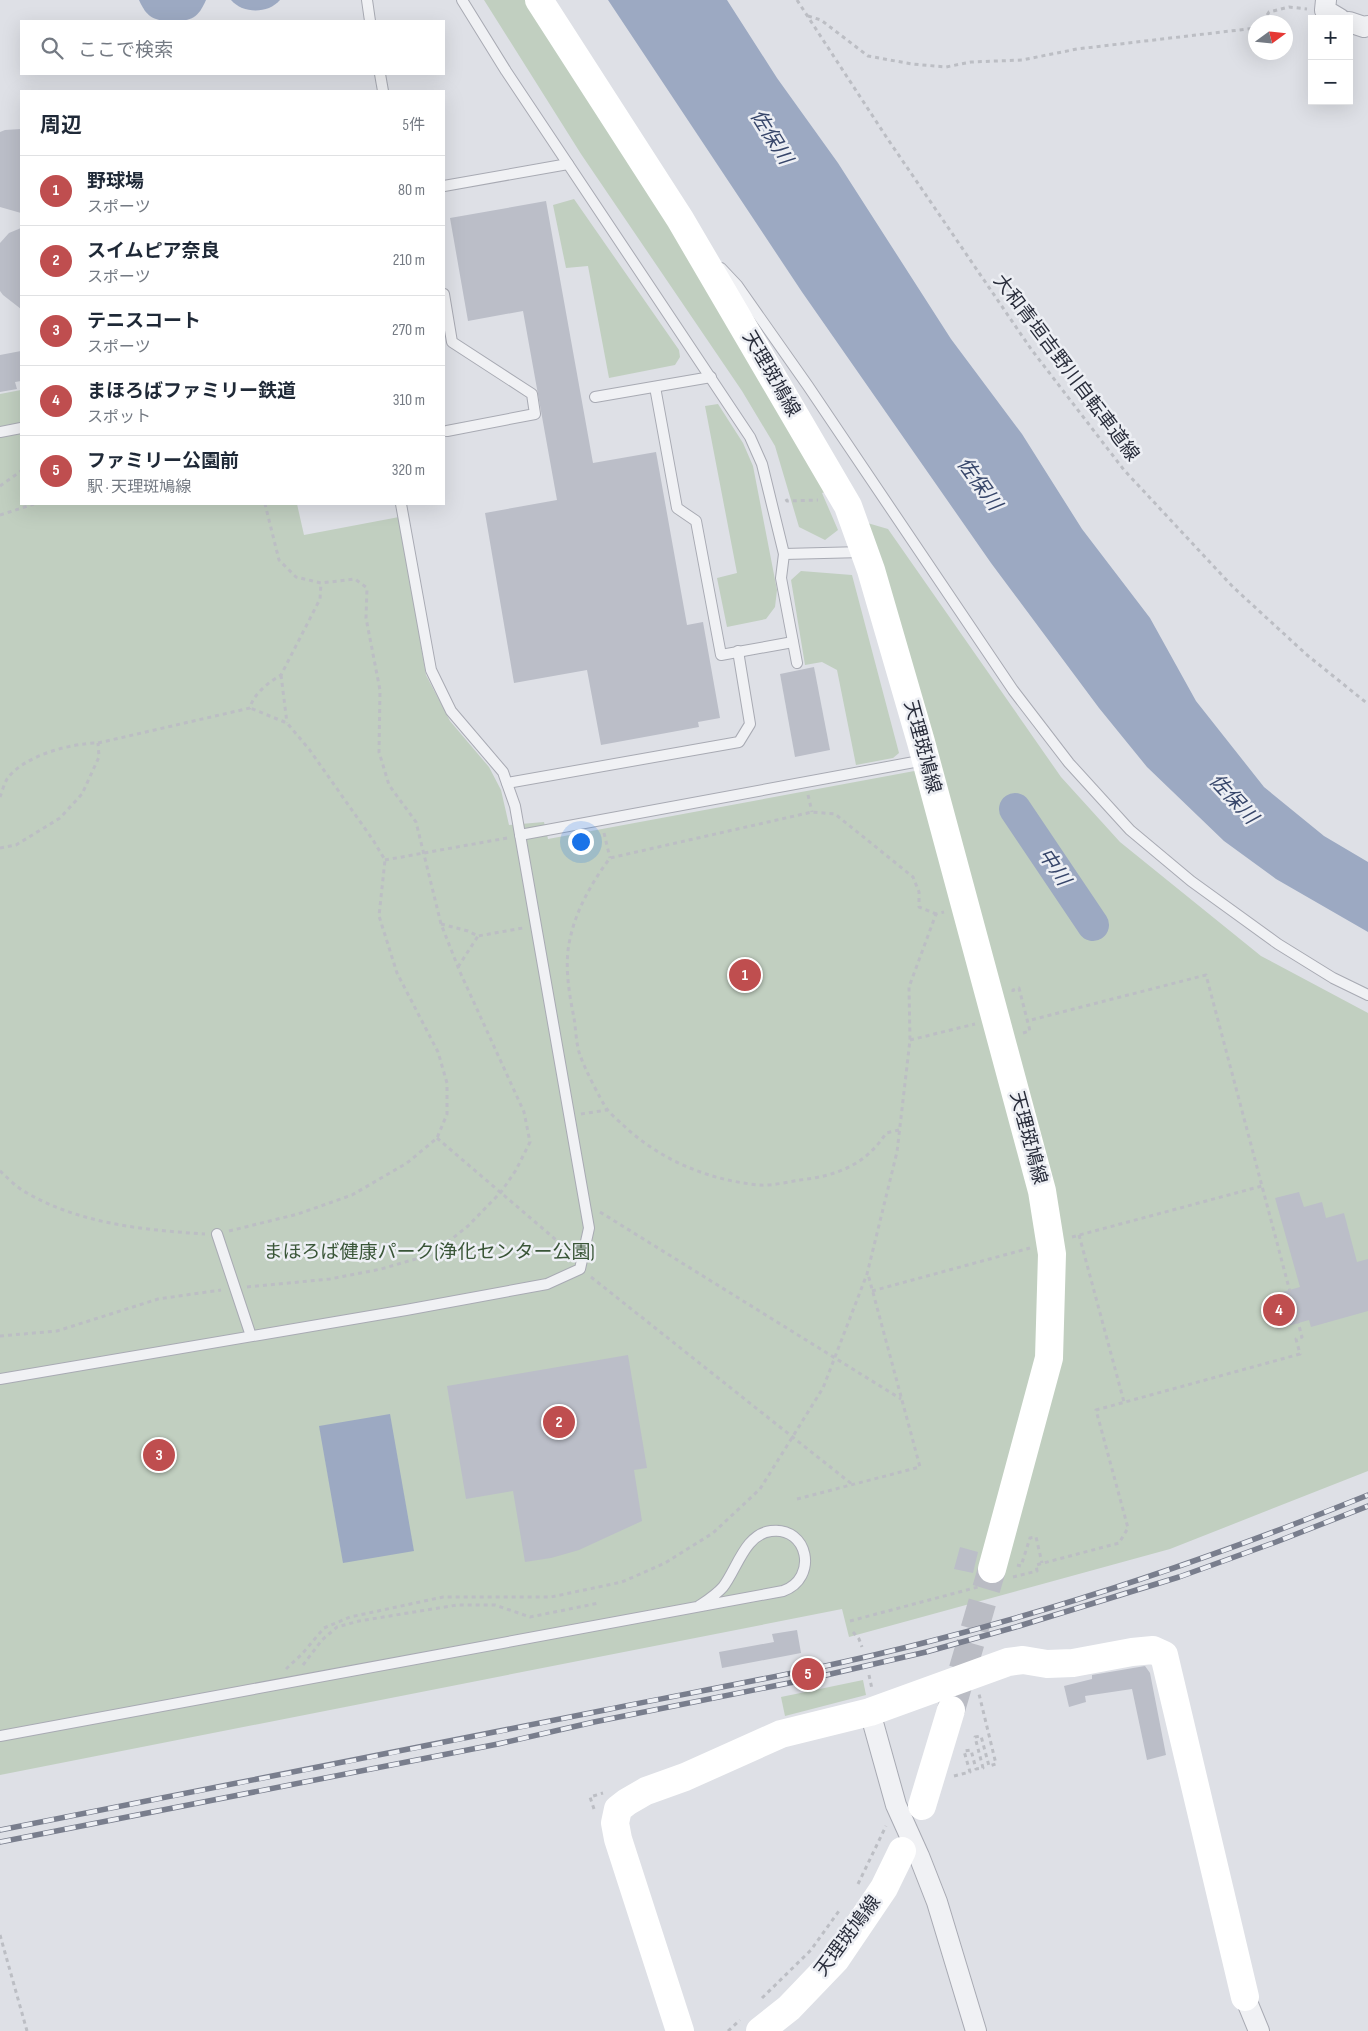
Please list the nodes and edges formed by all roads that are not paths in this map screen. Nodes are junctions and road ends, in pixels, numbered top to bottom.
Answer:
1 (367, 0) edge
2 (462, 0) edge
3 (539, 0) edge
4 (370, 20) edge
5 (1353, 23) edge
6 (1368, 26) edge
7 (380, 75) edge
8 (383, 90) edge
9 (568, 164) junction
10 (445, 186) edge
11 (691, 236) junction
12 (445, 300) edge
13 (711, 378) junction
14 (655, 387) junction
15 (595, 397) dead end
16 (20, 428) edge
17 (447, 431) dead end
18 (0, 432) edge
19 (401, 505) edge
20 (864, 552) junction
21 (784, 554) junction
22 (793, 642) junction
23 (738, 651) junction
24 (797, 663) dead end
25 (926, 759) junction
26 (507, 783) junction
27 (520, 835) junction
28 (1368, 995) edge
29 (217, 1234) road end
30 (251, 1336) junction
31 (0, 1379) edge
32 (999, 1574) tunnel mouth
33 (699, 1606) junction
34 (951, 1710) tunnel mouth
35 (870, 1712) junction
36 (0, 1736) edge
37 (922, 1806) dead end
38 (902, 1851) dead end
39 (1245, 1998) joint
40 (680, 2031) edge
41 (760, 2031) edge
42 (976, 2031) edge
43 (1259, 2031) edge

1 - 4 lane
2 - 9 lane
3 - 11 main road, 天理斑鳩線
5 - 6 street
7 - 8 lane
9 - 10 lane
9 - 13 lane
11 - 20 main road, 天理斑鳩線
11 - 28 lane
12 - 17 lane
13 - 14 lane
13 - 21 lane
14 - 15 lane
14 - 23 lane
16 - 18 lane
19 - 26 lane
20 - 21 lane
20 - 25 main road, 天理斑鳩線
21 - 22 lane
22 - 23 lane
22 - 24 lane
23 - 26 lane
25 - 27 lane
25 - 32 main road, 天理斑鳩線
26 - 27 lane
27 - 30 lane
29 - 30 lane
30 - 31 lane
33 - 33 lane
33 - 36 lane
34 - 37 main road
35 - 39 main road
35 - 40 main road
35 - 42 street
38 - 41 main road, 天理斑鳩線
39 - 43 street

